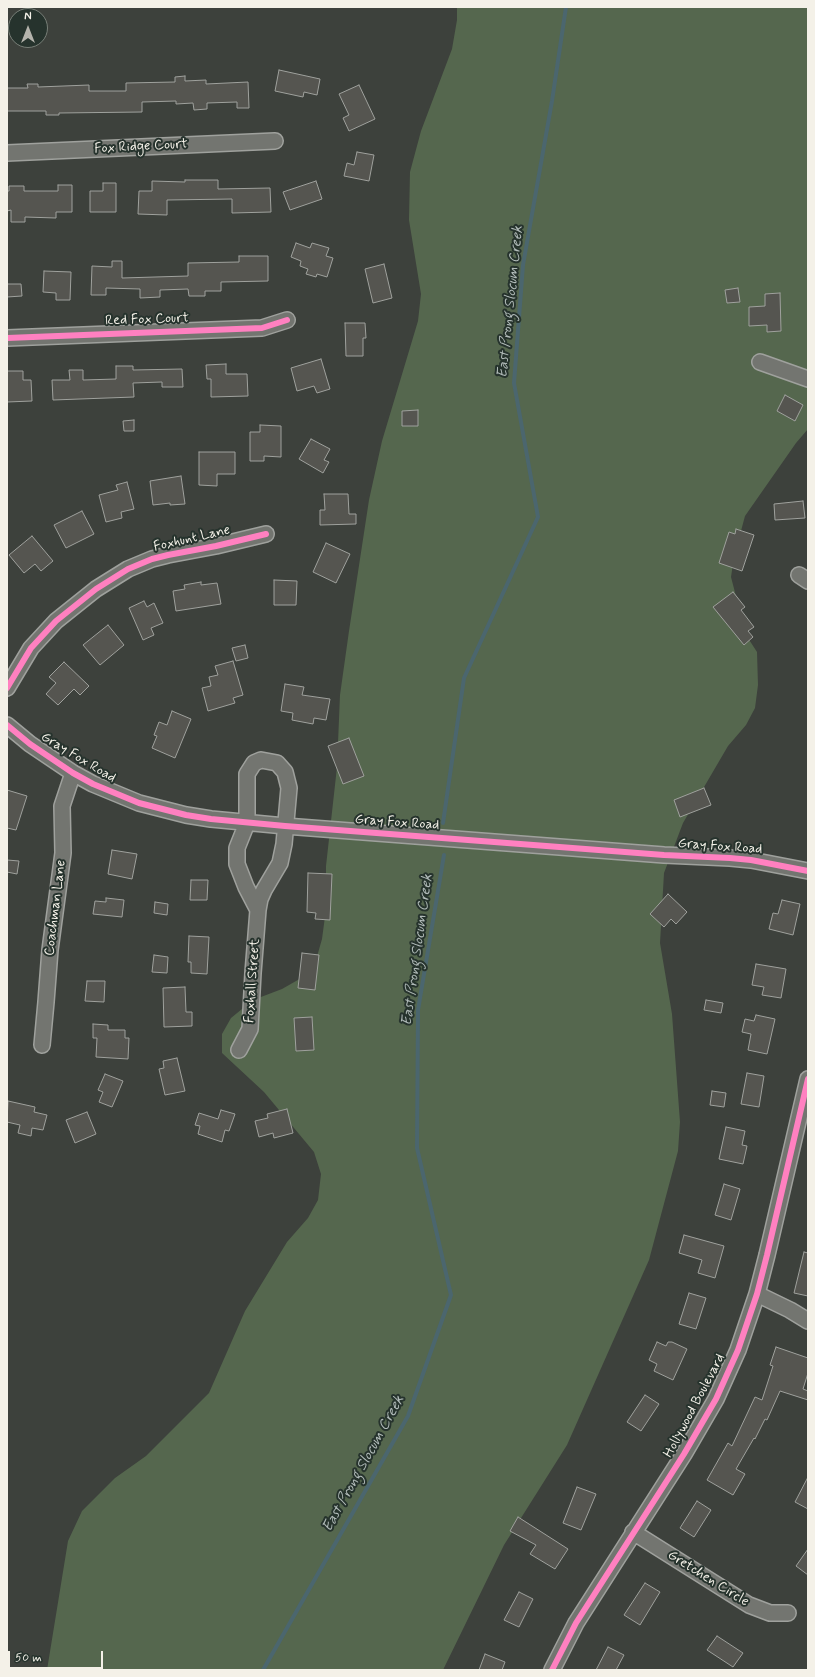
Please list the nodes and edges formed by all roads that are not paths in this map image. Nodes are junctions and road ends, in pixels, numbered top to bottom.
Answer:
1 (275, 141) dead end
2 (7, 153) edge
3 (287, 320) dead end
4 (7, 338) edge
5 (760, 362) dead end
6 (808, 379) edge
7 (266, 534) dead end
8 (7, 688) edge
9 (7, 725) edge
10 (73, 773) junction
11 (247, 823) junction
12 (285, 826) junction
13 (808, 871) edge
14 (258, 910) junction
15 (42, 1045) dead end
16 (239, 1050) dead end
17 (808, 1079) edge
18 (757, 1294) junction
19 (808, 1321) edge
20 (633, 1532) junction
21 (788, 1613) dead end
22 (552, 1670) edge

1 - 2 street, Fox Ridge Court
3 - 4 street, Red Fox Court
5 - 6 street
7 - 8 street, Foxhunt Lane
9 - 10 street, Gray Fox Road
10 - 11 street, Gray Fox Road
10 - 15 street, Coachman Lane
11 - 12 street, Gray Fox Road
11 - 12 street, Foxhall Street
11 - 14 street, Foxhall Street
12 - 13 street, Gray Fox Road
12 - 14 street, Foxhall Street
14 - 16 street, Foxhall Street
17 - 18 street, Hollywood Boulevard
18 - 19 street
18 - 20 street, Hollywood Boulevard
20 - 21 street, Gretchen Circle
20 - 22 street, Hollywood Boulevard

